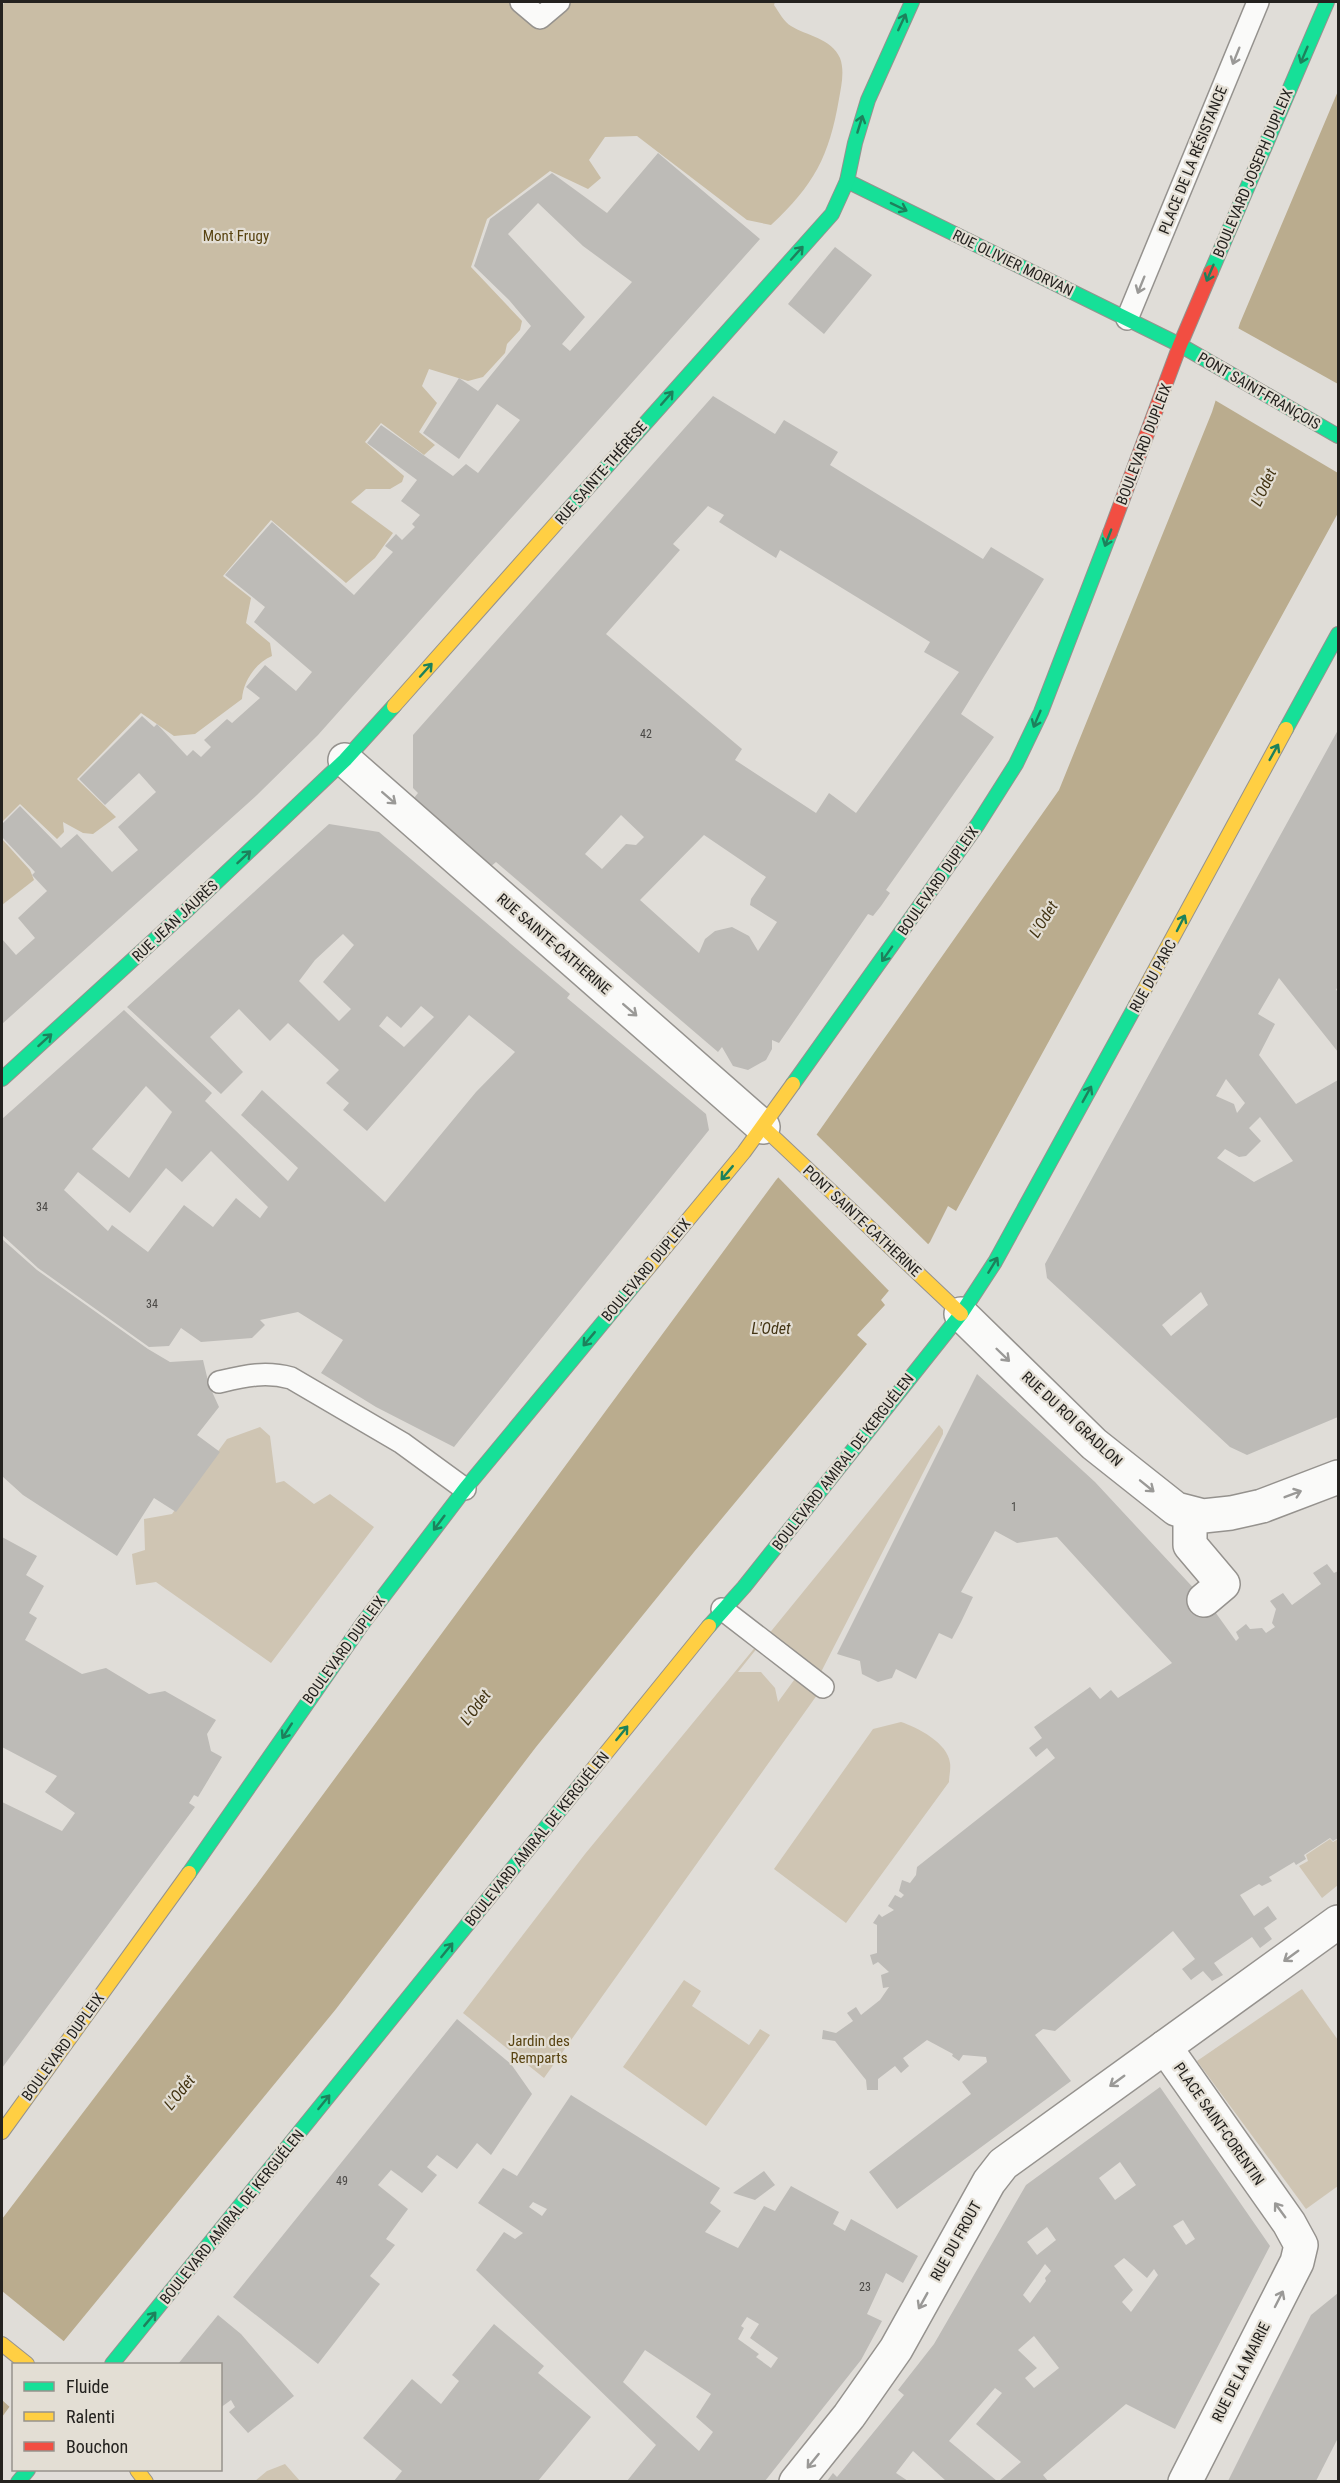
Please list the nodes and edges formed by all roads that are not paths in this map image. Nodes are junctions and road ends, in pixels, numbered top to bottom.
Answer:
1 (521, 2) edge
2 (559, 2) edge
3 (912, 2) edge
4 (1258, 2) edge
5 (1327, 2) edge
6 (847, 181) junction
7 (1127, 320) junction
8 (1180, 345) junction
9 (1338, 436) edge
10 (1338, 634) edge
11 (345, 760) junction
12 (2, 1079) edge
13 (763, 1127) junction
14 (961, 1314) junction
15 (219, 1382) dead end
16 (1338, 1477) edge
17 (465, 1489) junction
18 (1190, 1514) junction
19 (1204, 1600) dead end
20 (722, 1609) junction
21 (823, 1687) dead end
22 (1338, 1922) edge
23 (1165, 2047) junction
24 (2, 2132) edge
25 (1297, 2262) joint
26 (2, 2344) edge
27 (26, 2363) edge
28 (113, 2363) edge
29 (796, 2481) edge
30 (1185, 2481) edge

1 - 2 lane
6 -> 3 main road, RUE SAINTE-THÉRÈSE
4 -> 7 lane, PLACE DE LA RÉSISTANCE
5 -> 8 main road, BOULEVARD JOSEPH DUPLEIX
6 -> 7 main road, RUE OLIVIER MORVAN
11 -> 6 main road, RUE SAINTE-THÉRÈSE
7 - 8 main road, RUE OLIVIER MORVAN
8 - 9 main road, PONT SAINT-FRANÇOIS
8 -> 13 main road, BOULEVARD DUPLEIX
14 -> 10 main road, RUE DU PARC
12 -> 11 main road, RUE JEAN JAURÈS
11 -> 13 street, RUE SAINTE-CATHERINE
13 - 14 main road, PONT SAINTE-CATHERINE
13 -> 17 main road, BOULEVARD DUPLEIX
14 -> 18 street, RUE DU ROI GRADLON
14 - 20 main road, BOULEVARD AMIRAL DE KERGUÉLEN
15 - 17 lane
18 -> 16 street, RUE DU ROI GRADLON
17 -> 24 main road, BOULEVARD DUPLEIX
18 - 19 street
20 - 21 lane
28 -> 20 main road, BOULEVARD AMIRAL DE KERGUÉLEN
22 -> 23 street, PLACE SAINT-CORENTIN
25 -> 23 street, PLACE SAINT-CORENTIN
23 -> 29 street, RUE DU FROUT
30 -> 25 street, RUE DE LA MAIRIE
26 - 27 main road

